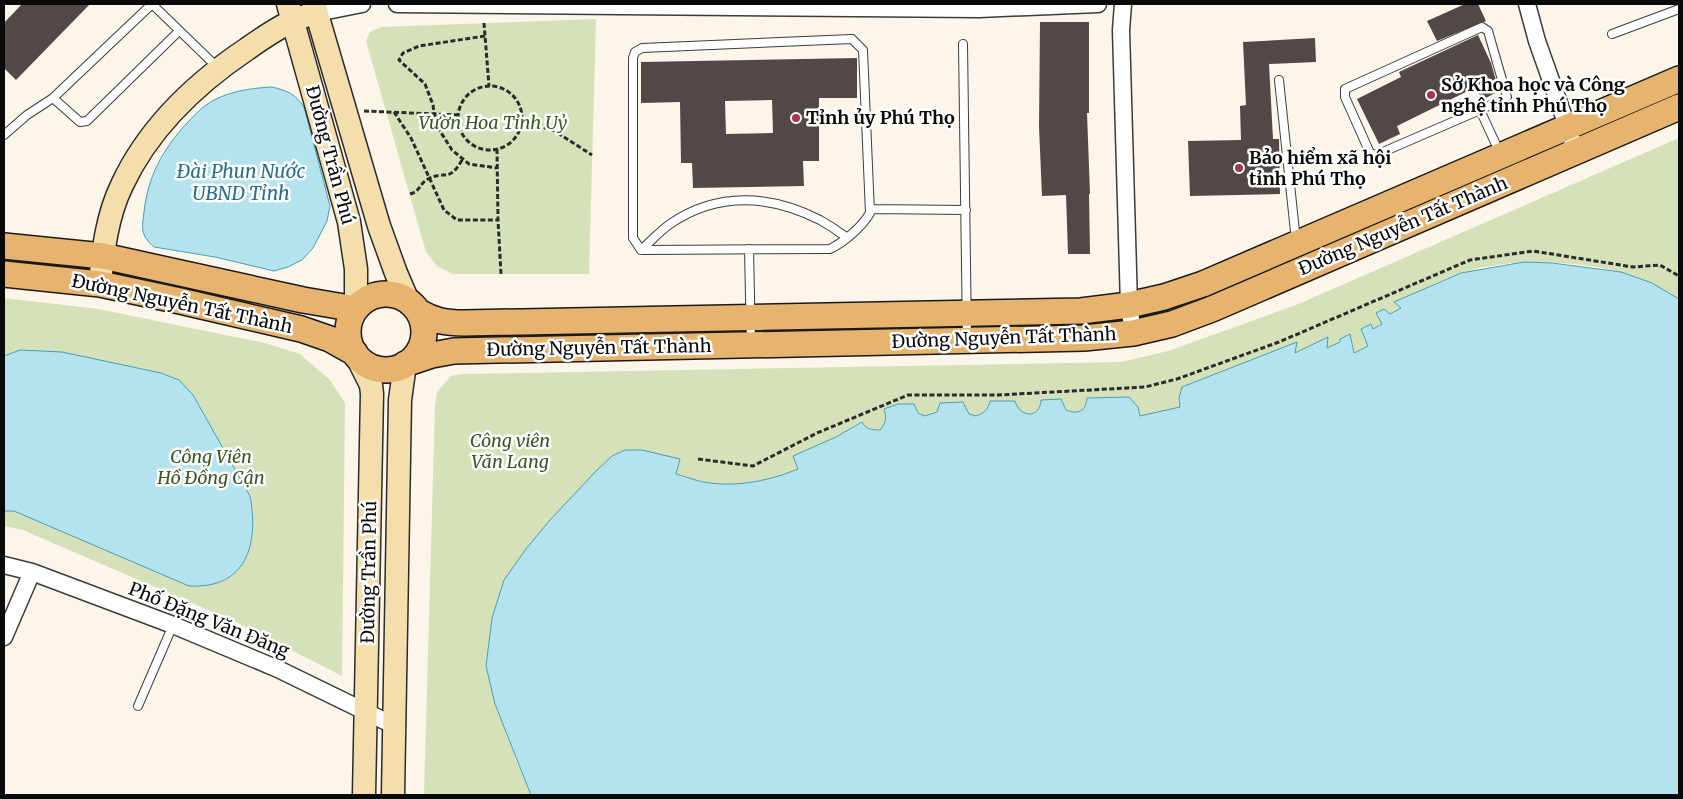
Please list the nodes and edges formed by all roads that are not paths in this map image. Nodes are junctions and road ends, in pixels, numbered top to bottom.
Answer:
1 (152, 4) edge
2 (362, 4) edge
3 (397, 4) edge
4 (574, 4) edge
5 (1098, 4) edge
6 (1123, 4) edge
7 (1527, 4) edge
8 (921, 6) edge
9 (979, 6) edge
10 (316, 8) edge
11 (1679, 9) edge
12 (290, 12) edge
13 (179, 31) junction
14 (1612, 34) dead end
15 (963, 44) dead end
16 (219, 69) junction
17 (1679, 79) edge
18 (1279, 80) dead end
19 (53, 98) junction
20 (1679, 107) edge
21 (1480, 110) junction
22 (1567, 127) junction
23 (4, 135) edge
24 (1576, 151) junction
25 (1501, 156) junction
26 (870, 209) junction
27 (966, 210) junction
28 (846, 237) junction
29 (1296, 245) junction
30 (4, 246) edge
31 (749, 249) junction
32 (641, 250) junction
33 (103, 256) junction
34 (4, 274) edge
35 (100, 284) junction
36 (1128, 305) junction
37 (413, 307) junction
38 (356, 309) junction
39 (967, 313) junction
40 (750, 318) junction
41 (1133, 333) junction
42 (968, 340) junction
43 (751, 345) junction
44 (355, 353) junction
45 (405, 364) junction
46 (4, 565) edge
47 (32, 572) junction
48 (173, 626) junction
49 (4, 637) edge
50 (138, 706) dead end
51 (366, 712) junction
52 (395, 726) junction
53 (364, 795) edge
54 (393, 795) edge

1 - 13 lane
1 - 19 lane
2 - 10 street
3 - 4 street
4 - 8 street
5 - 9 street
6 - 36 street
7 - 22 street
8 - 9 street
10 - 12 main road
10 - 37 main road, Đường Trần Phú
11 - 14 lane
12 - 16 main road
12 - 38 main road, Đường Trần Phú
13 - 16 lane
13 - 19 lane
15 - 27 lane
16 - 33 main road
17 - 22 main road, Đường Nguyễn Tất Thành
18 - 29 lane
19 - 23 lane
20 - 24 main road, Đường Nguyễn Tất Thành
21 - 21 lane
21 - 25 lane
22 - 24 street
22 - 25 main road, Đường Nguyễn Tất Thành
24 - 41 main road, Đường Nguyễn Tất Thành
25 - 29 main road, Đường Nguyễn Tất Thành
26 - 27 lane
26 - 28 lane
26 - 32 lane
27 - 39 lane
28 - 31 lane
28 - 32 lane
29 - 36 main road, Đường Nguyễn Tất Thành
30 - 33 main road, Đường Nguyễn Tất Thành
31 - 32 lane
31 - 40 lane
33 - 35 main road
33 - 38 main road, Đường Nguyễn Tất Thành
34 - 35 main road, Đường Nguyễn Tất Thành
35 - 44 main road, Đường Nguyễn Tất Thành
36 - 39 main road, Đường Nguyễn Tất Thành
36 - 41 street
37 - 38 main road
37 - 40 main road, Đường Nguyễn Tất Thành
37 - 45 main road
38 - 44 main road
39 - 40 main road, Đường Nguyễn Tất Thành
39 - 42 lane
40 - 43 lane
41 - 42 main road, Đường Nguyễn Tất Thành
42 - 43 main road, Đường Nguyễn Tất Thành
43 - 45 main road, Đường Nguyễn Tất Thành
44 - 45 main road
44 - 51 main road, Đường Trần Phú
45 - 52 main road, Đường Trần Phú
46 - 47 street, Phố Đặng Văn Đăng
47 - 48 street, Phố Đặng Văn Đăng
47 - 49 street
48 - 50 lane
48 - 51 street, Phố Đặng Văn Đăng
51 - 52 street, Phố Đặng Văn Đăng
51 - 53 main road, Đường Trần Phú
52 - 54 main road, Đường Trần Phú

